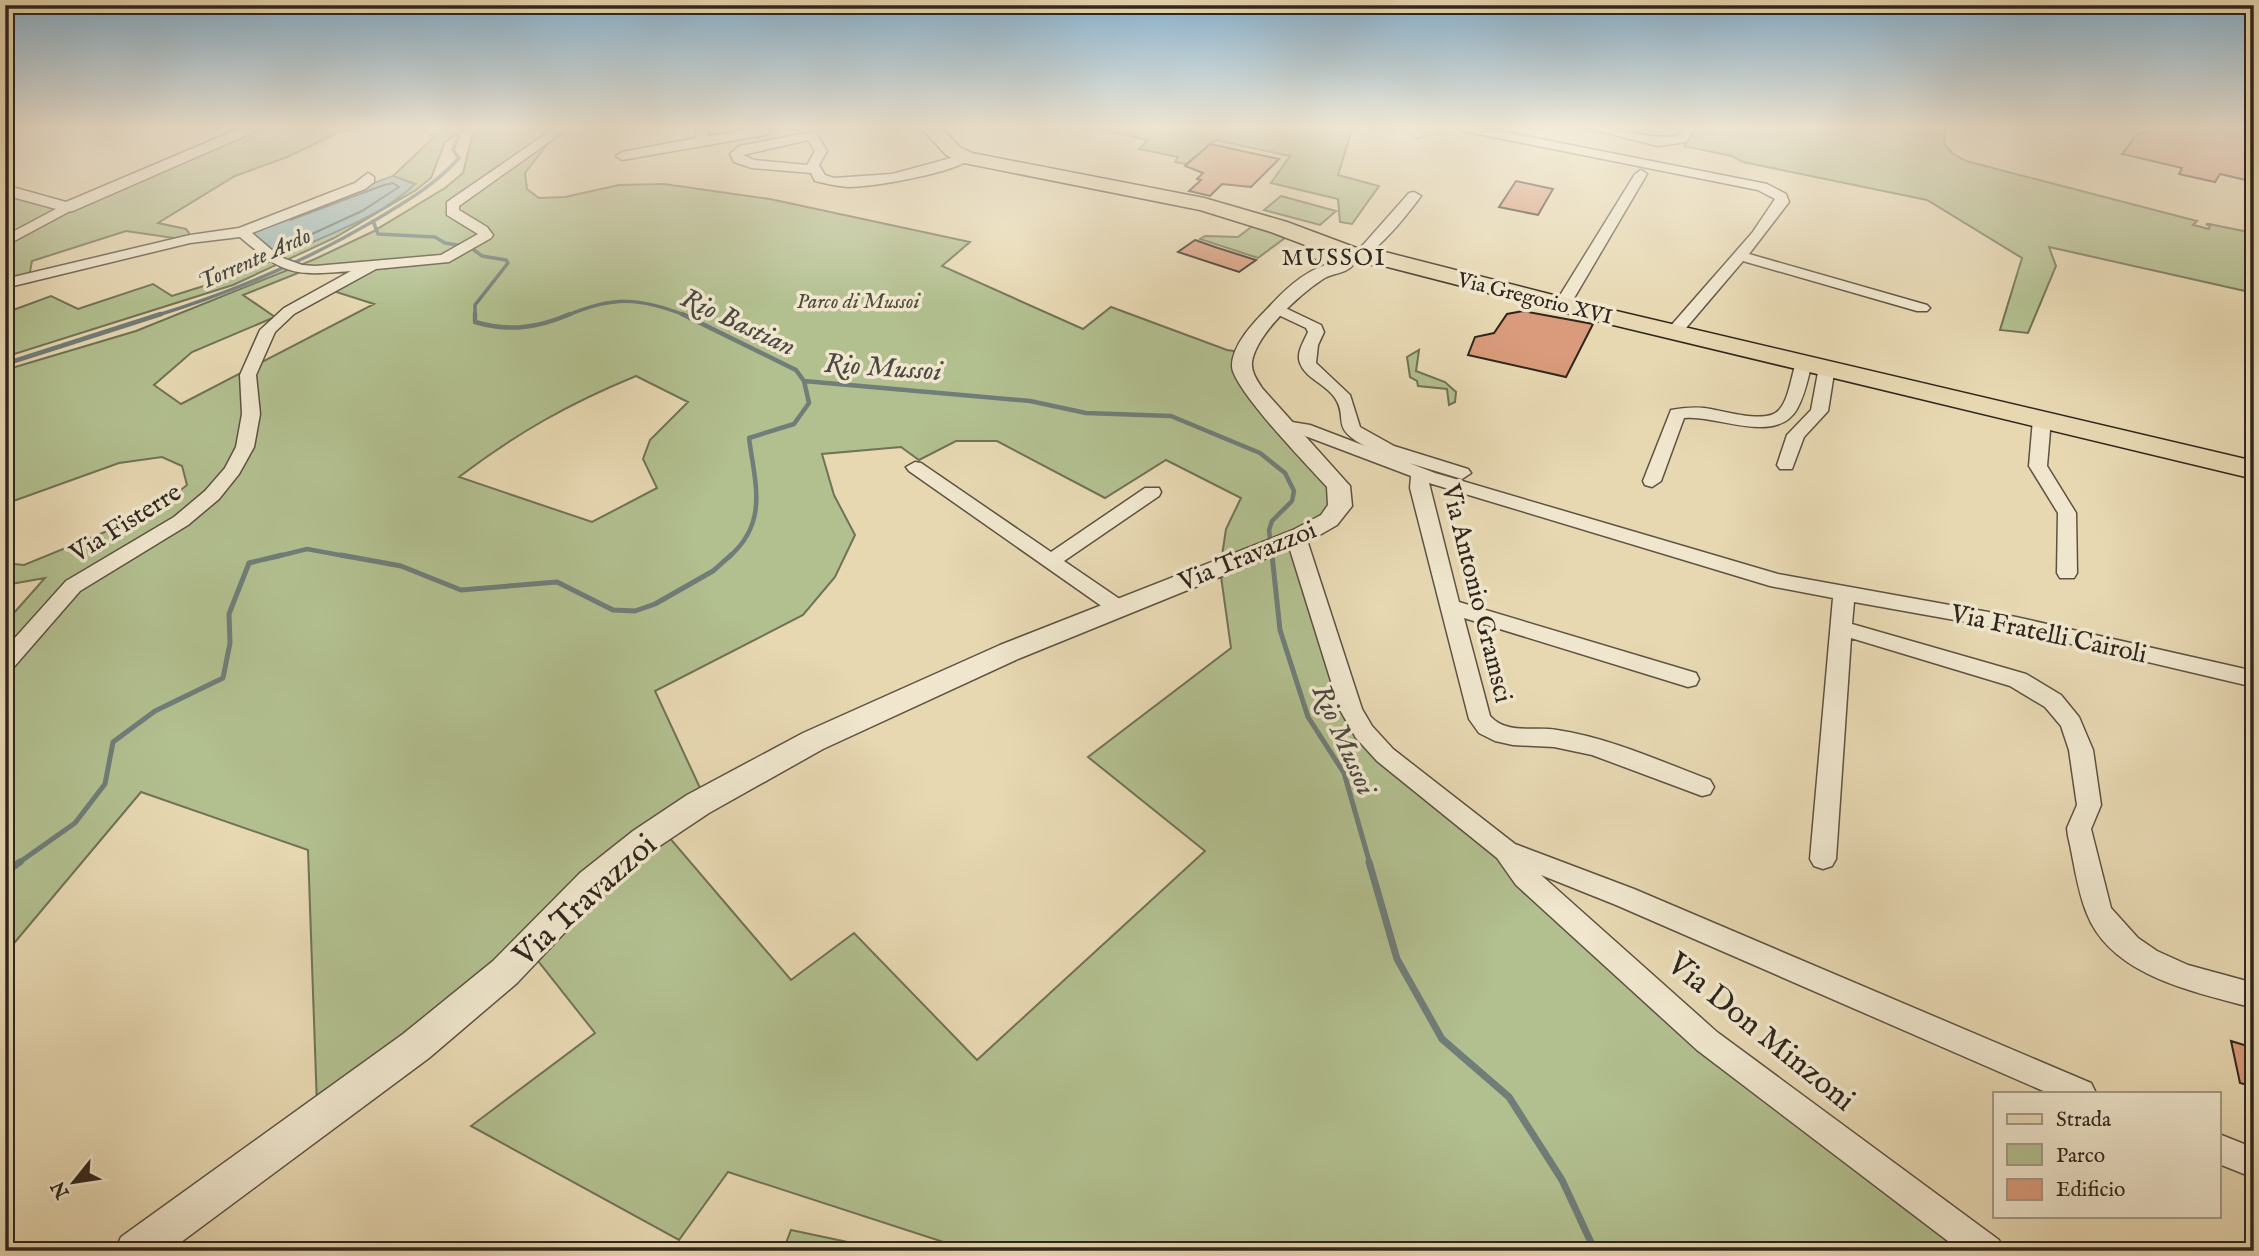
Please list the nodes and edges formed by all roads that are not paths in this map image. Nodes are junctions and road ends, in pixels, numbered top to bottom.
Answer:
1 (116, 186) edge
2 (361, 186) edge
3 (479, 186) edge
4 (1109, 186) edge
5 (1635, 186) edge
6 (1748, 186) edge
7 (5, 190) edge
8 (1414, 196) dead end
9 (67, 207) junction
10 (243, 232) junction
11 (5, 242) edge
12 (1740, 256) junction
13 (1347, 257) junction
14 (370, 267) junction
15 (5, 284) edge
16 (1562, 305) junction
17 (1922, 308) dead end
18 (1277, 309) junction
19 (1674, 332) junction
20 (1815, 365) junction
21 (2042, 419) junction
22 (1286, 426) junction
23 (1786, 465) dead end
24 (915, 467) dead end
25 (2254, 470) edge
26 (1420, 474) junction
27 (1652, 481) dead end
28 (1152, 492) dead end
29 (1514, 504) junction
30 (1292, 539) junction
31 (1051, 561) junction
32 (1226, 564) joint
33 (2067, 573) dead end
34 (1844, 592) junction
35 (1117, 607) junction
36 (1451, 607) junction
37 (1841, 628) junction
38 (5, 663) edge
39 (1688, 679) dead end
40 (2254, 679) edge
41 (1702, 788) dead end
42 (1506, 851) junction
43 (1823, 859) dead end
44 (2254, 996) edge
45 (2079, 1092) edge
46 (2220, 1149) edge
47 (2254, 1163) edge
48 (135, 1251) edge
49 (1988, 1251) edge

1 - 9 street
2 - 10 street
3 - 14 street
4 - 13 main road, Via Gregorio XVI
5 - 16 street
6 - 12 street
7 - 9 street
8 - 13 street
9 - 11 street
10 - 14 street
10 - 15 street
12 - 17 street
12 - 19 street
13 - 16 main road, Via Gregorio XVI
13 - 18 street, Via Travazzoi
14 - 38 street, Via Fisterre
16 - 19 main road, Via Gregorio XVI
18 - 22 street, Via Travazzoi
18 - 29 street
19 - 20 main road, Via Gregorio XVI
20 - 21 main road, Via Gregorio XVI
20 - 23 street
20 - 27 street
21 - 25 main road, Via Gregorio XVI
21 - 33 street
22 - 26 street, Via Fratelli Cairoli
22 - 30 street, Via Travazzoi
24 - 31 street
26 - 29 street, Via Fratelli Cairoli
26 - 36 street, Via Antonio Gramsci
28 - 31 street
29 - 34 street, Via Fratelli Cairoli
30 - 32 street, Via Travazzoi
30 - 42 street, Via Don Minzoni
31 - 35 street
32 - 35 street, Via Travazzoi
34 - 37 street
34 - 40 street, Via Fratelli Cairoli
35 - 48 street, Via Travazzoi
36 - 39 street
36 - 41 street, Via Antonio Gramsci
37 - 43 street
37 - 44 street, Via Fratelli Cairoli
42 - 45 street, Via Don Minzoni
42 - 49 street, Via Don Minzoni
46 - 47 street

